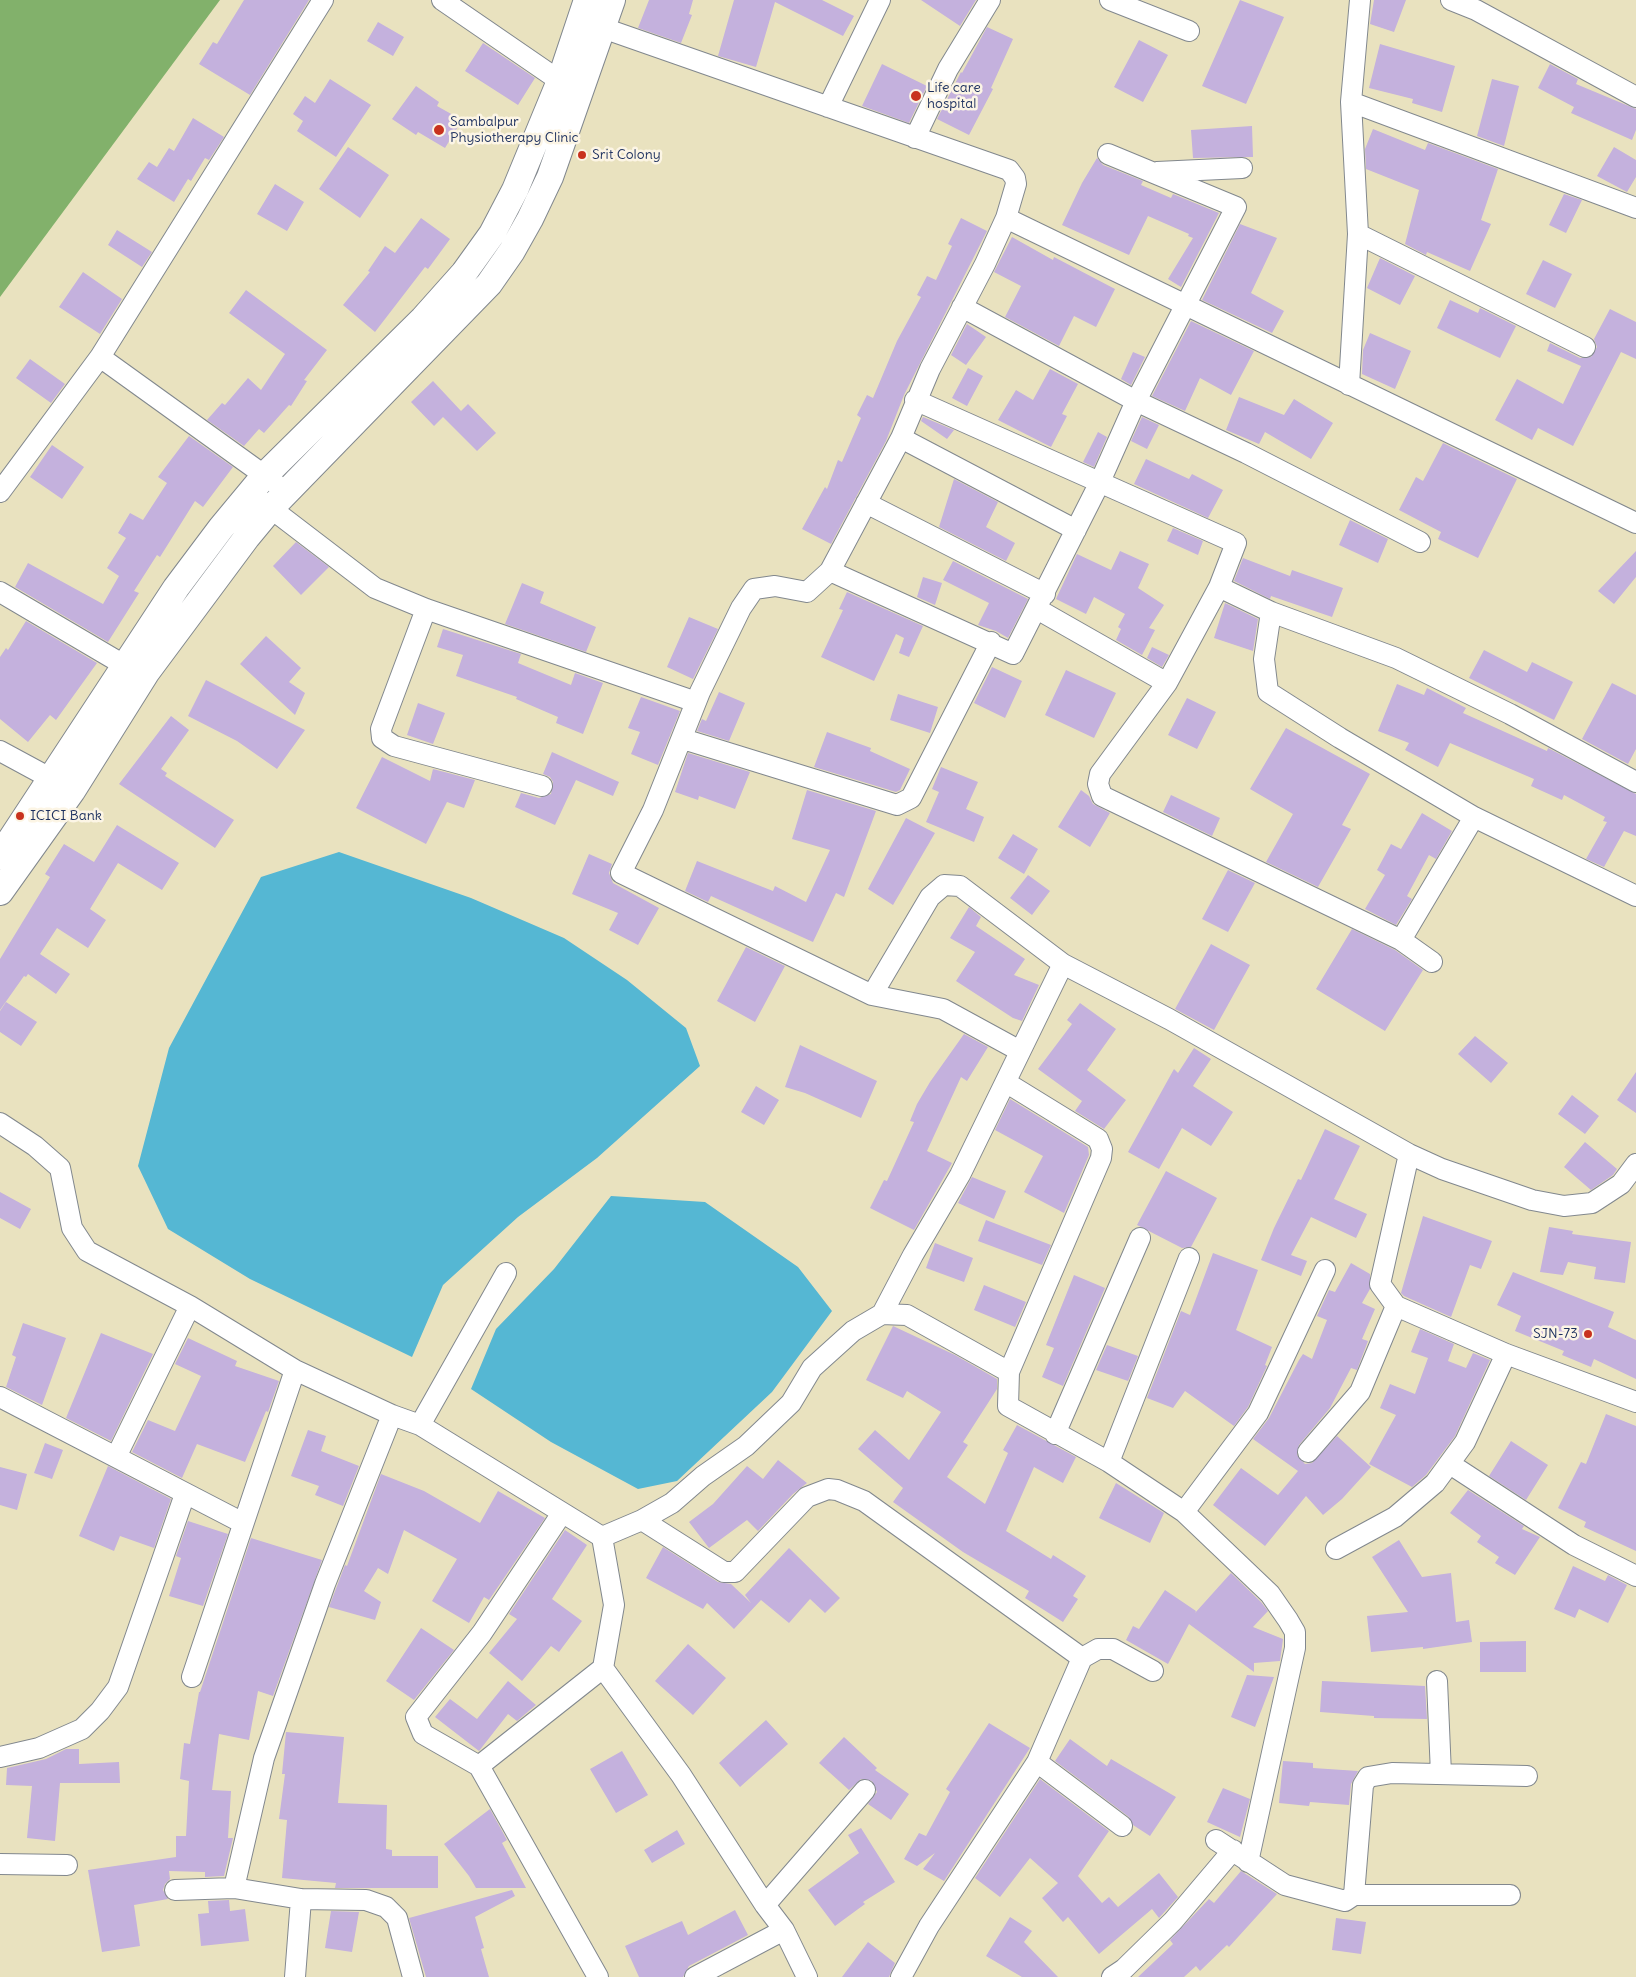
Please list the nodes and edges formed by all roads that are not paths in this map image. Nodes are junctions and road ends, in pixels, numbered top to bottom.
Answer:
1 (323, 0) edge
2 (442, 0) edge
3 (587, 0) edge
4 (612, 0) edge
5 (880, 0) edge
6 (990, 0) edge
7 (1110, 0) edge
8 (1360, 0) edge
9 (1451, 0) edge
10 (603, 28) junction
11 (1189, 31) dead end
12 (560, 81) junction
13 (1636, 97) edge
14 (1351, 102) junction
15 (828, 107) junction
16 (915, 138) junction
17 (1108, 154) dead end
18 (1242, 168) dead end
19 (1149, 173) junction
20 (1636, 208) edge
21 (1006, 218) junction
22 (1358, 234) junction
23 (1184, 306) junction
24 (962, 307) junction
25 (1585, 347) dead end
26 (100, 357) junction
27 (1349, 385) junction
28 (915, 400) junction
29 (1136, 401) junction
30 (901, 438) junction
31 (258, 484) junction
32 (1099, 484) junction
33 (0, 492) edge
34 (279, 500) junction
35 (866, 503) junction
36 (1636, 523) edge
37 (1076, 530) junction
38 (1420, 542) dead end
39 (830, 571) junction
40 (1219, 587) junction
41 (0, 592) edge
42 (1041, 601) junction
43 (426, 609) junction
44 (1271, 612) junction
45 (991, 642) junction
46 (124, 665) junction
47 (1167, 683) junction
48 (696, 702) junction
49 (683, 739) junction
50 (0, 751) edge
51 (50, 778) junction
52 (1636, 782) edge
53 (542, 786) dead end
54 (1474, 817) junction
55 (8, 829) edge
56 (0, 856) edge
57 (0, 892) edge
58 (1636, 896) edge
59 (1401, 940) junction
60 (1432, 962) dead end
61 (1063, 964) junction
62 (872, 994) junction
63 (1020, 1051) junction
64 (1007, 1083) junction
65 (0, 1123) edge
66 (1409, 1154) junction
67 (1636, 1164) edge
68 (1140, 1238) dead end
69 (1189, 1258) dead end
70 (1325, 1270) dead end
71 (506, 1273) dead end
72 (190, 1306) junction
73 (1396, 1306) junction
74 (882, 1314) junction
75 (1506, 1354) junction
76 (295, 1370) junction
77 (1009, 1372) junction
78 (0, 1397) edge
79 (1636, 1402) edge
80 (392, 1415) junction
81 (420, 1425) junction
82 (1055, 1434) junction
83 (1308, 1452) dead end
84 (116, 1458) junction
85 (1109, 1462) junction
86 (1450, 1464) junction
87 (185, 1494) junction
88 (1184, 1512) junction
89 (562, 1513) junction
90 (642, 1520) junction
91 (243, 1523) junction
92 (602, 1537) junction
93 (1336, 1549) dead end
94 (1636, 1576) edge
95 (1082, 1658) junction
96 (603, 1668) junction
97 (1153, 1671) dead end
98 (192, 1677) dead end
99 (1437, 1681) dead end
100 (0, 1757) edge
101 (1037, 1762) junction
102 (479, 1766) junction
103 (1440, 1774) junction
104 (1527, 1776) dead end
105 (865, 1790) dead end
106 (1122, 1826) dead end
107 (1232, 1851) junction
108 (0, 1864) edge
109 (67, 1865) dead end
110 (234, 1888) junction
111 (175, 1890) dead end
112 (1354, 1895) junction
113 (1510, 1895) dead end
114 (302, 1899) junction
115 (765, 1905) junction
116 (784, 1930) junction
117 (1123, 1974) edge
118 (295, 1977) edge
119 (413, 1977) edge
120 (598, 1977) edge
121 (695, 1977) edge
122 (807, 1977) edge
123 (901, 1977) edge

1 - 26 street
2 - 12 street
3 - 12 main road
4 - 10 main road
5 - 15 street
6 - 16 street
7 - 11 street
8 - 14 street
9 - 13 street
10 - 15 street
10 - 34 main road
12 - 31 main road
14 - 20 street
14 - 22 street
15 - 16 street
16 - 21 street
17 - 19 street
18 - 19 street
19 - 23 street
21 - 23 street
21 - 24 street
22 - 25 street
22 - 27 street
23 - 27 street
23 - 29 street
24 - 28 street
24 - 29 street
26 - 31 street
26 - 33 street
27 - 36 street
28 - 30 street
28 - 32 street
29 - 32 street
29 - 38 street
30 - 35 street
30 - 37 street
31 - 34 street
31 - 46 main road
32 - 37 street
32 - 40 street
34 - 43 street
34 - 57 main road
35 - 39 street
35 - 42 street
37 - 42 street
39 - 45 street
39 - 48 street
40 - 44 street
40 - 47 street
41 - 46 street
42 - 45 street
42 - 47 street
43 - 48 street
43 - 53 street
44 - 52 street
44 - 54 street
45 - 49 street
46 - 51 main road
47 - 59 street
48 - 49 street
49 - 62 street
50 - 51 street
51 - 55 main road
54 - 58 street
54 - 59 street
55 - 56 main road
59 - 60 street
61 - 62 street
61 - 63 street
61 - 66 street
62 - 63 street
63 - 64 street
64 - 74 street
64 - 77 street
65 - 72 street
66 - 67 street
66 - 73 street
68 - 82 street
69 - 85 street
70 - 88 street
71 - 81 street
72 - 76 street
72 - 84 street
73 - 75 street
73 - 83 street
74 - 77 street
74 - 90 street
75 - 79 street
75 - 86 street
76 - 80 street
76 - 91 street
77 - 82 street
78 - 84 street
80 - 81 street
80 - 110 street
81 - 89 street
82 - 85 street
84 - 87 street
85 - 88 street
86 - 93 street
86 - 94 street
87 - 91 street
87 - 100 street
88 - 107 street
89 - 92 street
89 - 102 street
90 - 92 street
90 - 95 street
91 - 98 street
92 - 96 street
95 - 97 street
95 - 101 street
96 - 102 street
96 - 115 street
99 - 103 street
101 - 106 street
101 - 123 street
102 - 120 street
103 - 104 street
103 - 112 street
105 - 115 street
107 - 112 street
107 - 117 street
108 - 109 street
110 - 111 street
110 - 114 street
112 - 113 street
114 - 118 street
114 - 119 street
115 - 116 street
116 - 121 street
116 - 122 street

